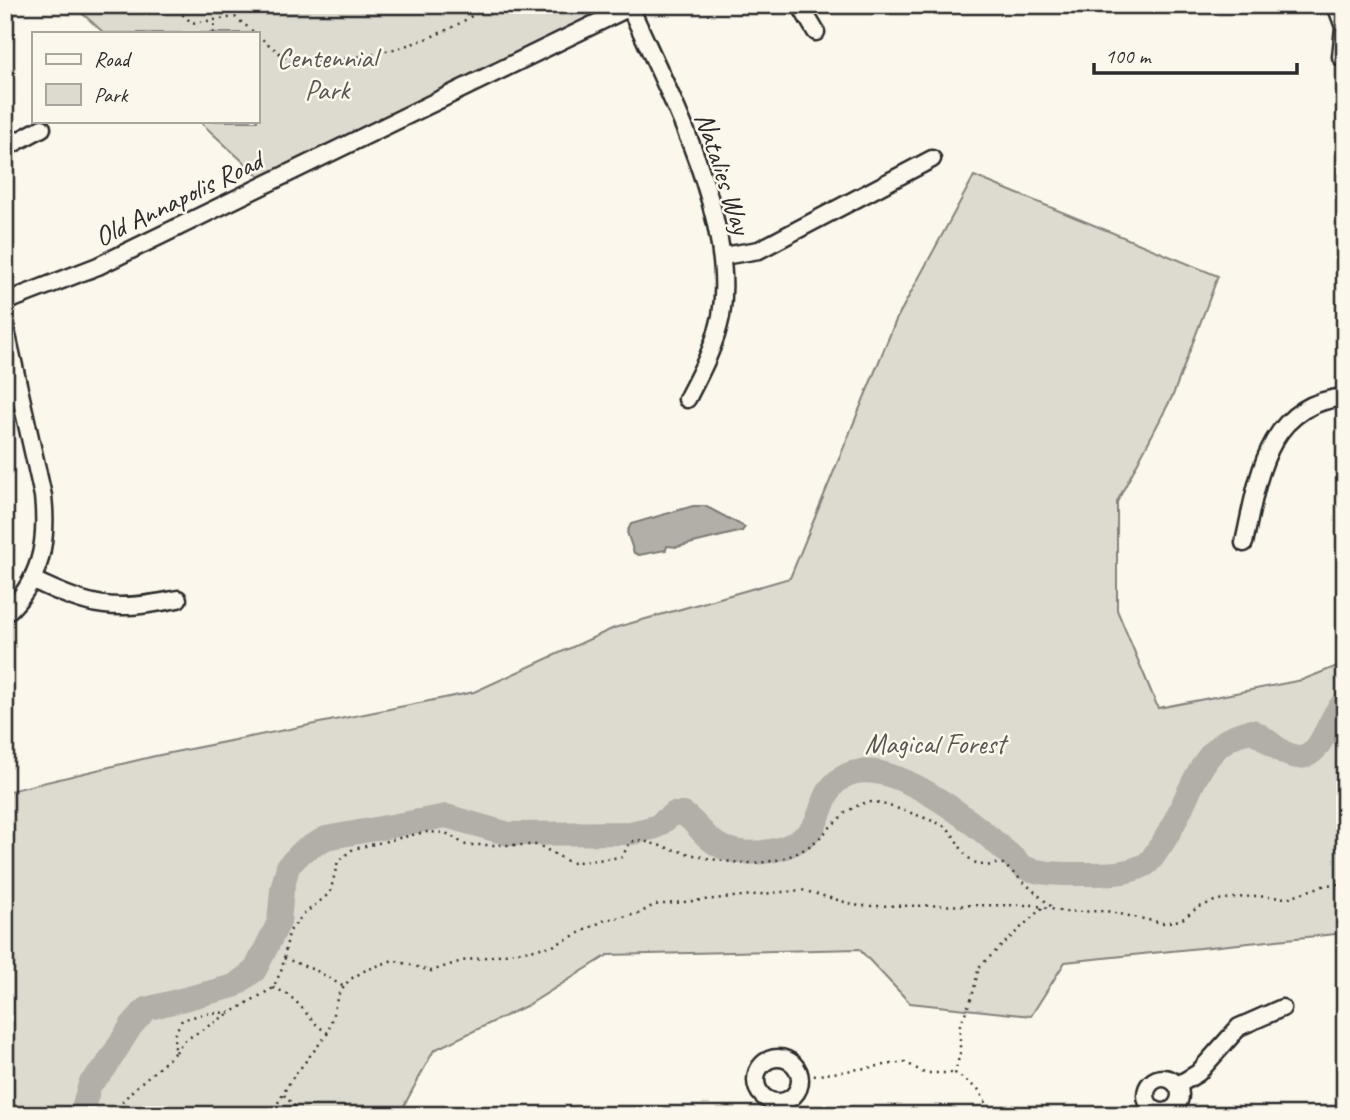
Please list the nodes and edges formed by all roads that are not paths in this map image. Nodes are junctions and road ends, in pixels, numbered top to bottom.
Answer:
1 (800, 5) edge
2 (1336, 5) edge
3 (632, 6) edge
4 (816, 32) dead end
5 (1341, 57) dead end
6 (42, 128) dead end
7 (5, 148) edge
8 (932, 159) dead end
9 (723, 256) junction
10 (5, 302) edge
11 (5, 326) edge
12 (1345, 397) edge
13 (687, 399) dead end
14 (1244, 543) dead end
15 (33, 580) junction
16 (178, 599) dead end
17 (5, 614) edge
18 (1282, 1009) dead end
19 (1178, 1085) junction
20 (770, 1109) edge
21 (1180, 1111) edge

1 - 4 street
2 - 5 street
3 - 9 street, Natalies Way
3 - 10 street, Old Annapolis Road
6 - 7 street
8 - 9 street
9 - 13 street, Natalies Way
11 - 15 street
12 - 14 street
15 - 16 street
15 - 17 street
18 - 19 street
19 - 21 street
19 - 21 street
20 - 20 street

